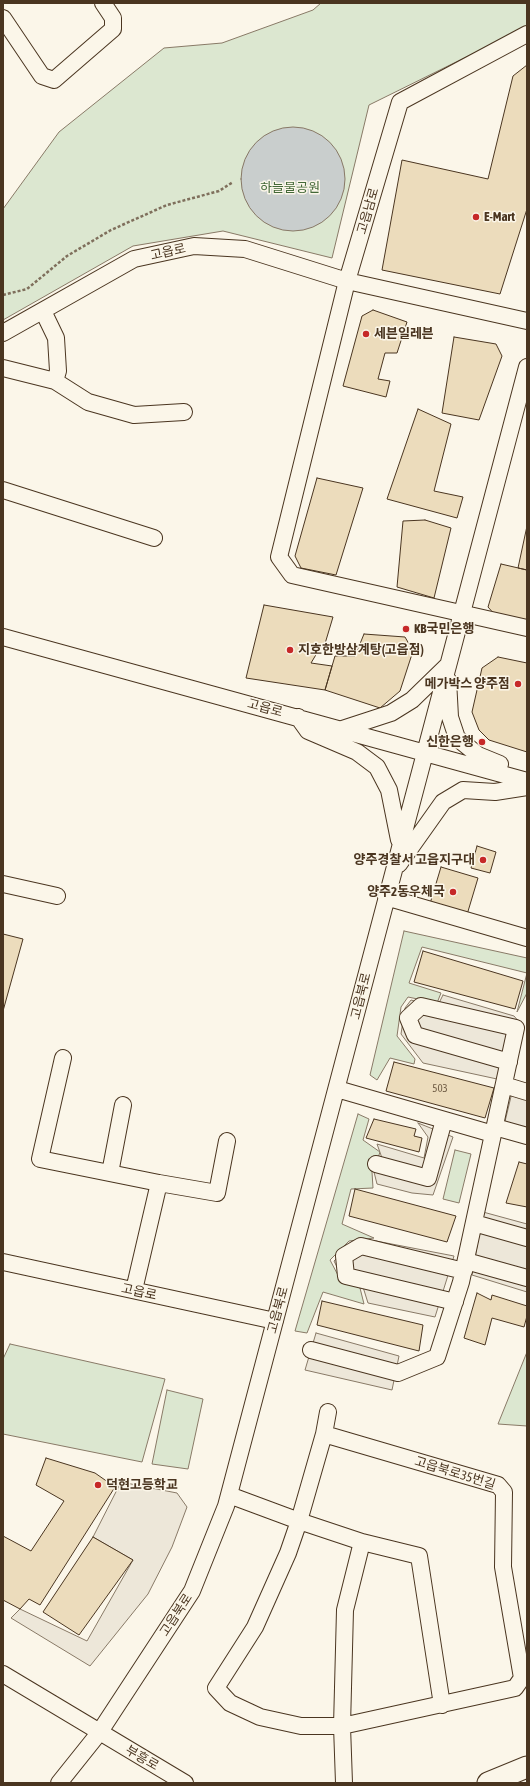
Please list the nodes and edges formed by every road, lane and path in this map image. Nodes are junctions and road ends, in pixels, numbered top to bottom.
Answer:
1 (103, 3) edge
2 (3, 18) edge
3 (527, 34) edge
4 (9, 40) edge
5 (233, 182) dead end
6 (347, 281) junction
7 (3, 295) edge
8 (43, 311) junction
9 (527, 321) edge
10 (3, 333) edge
11 (527, 366) edge
12 (3, 368) edge
13 (55, 381) junction
14 (184, 412) dead end
15 (3, 490) edge
16 (154, 538) dead end
17 (462, 612) junction
18 (527, 628) edge
19 (3, 637) edge
20 (448, 665) junction
21 (298, 717) junction
22 (342, 729) junction
23 (424, 751) junction
24 (527, 776) edge
25 (527, 781) edge
26 (527, 787) edge
27 (400, 843) junction
28 (392, 876) junction
29 (3, 884) edge
30 (57, 896) dead end
31 (386, 897) junction
32 (527, 938) edge
33 (63, 1058) dead end
34 (509, 1062) junction
35 (504, 1085) junction
36 (337, 1089) junction
37 (527, 1092) edge
38 (123, 1105) dead end
39 (444, 1120) junction
40 (494, 1130) junction
41 (527, 1136) edge
42 (228, 1141) dead end
43 (376, 1164) dead end
44 (110, 1173) junction
45 (159, 1183) junction
46 (474, 1223) junction
47 (527, 1238) edge
48 (3, 1262) edge
49 (464, 1266) junction
50 (527, 1278) edge
51 (134, 1290) junction
52 (455, 1302) junction
53 (275, 1321) junction
54 (310, 1350) dead end
55 (328, 1412) dead end
56 (324, 1434) junction
57 (229, 1495) junction
58 (299, 1521) junction
59 (362, 1542) junction
60 (3, 1674) edge
61 (442, 1705) junction
62 (342, 1726) junction
63 (99, 1733) junction
64 (527, 1767) edge
65 (527, 1778) edge
66 (59, 1783) edge
67 (185, 1783) edge
68 (344, 1783) edge
69 (488, 1783) edge
70 (505, 1783) edge

1 - 4 street
2 - 4 street
3 - 6 street, 고읍남로
5 - 7 path
6 - 8 street, 고읍로
6 - 9 street
6 - 17 street, 고읍남로
8 - 10 street, 고읍로
8 - 13 street
11 - 17 street
12 - 13 street
13 - 14 street
15 - 16 street
17 - 18 street
17 - 20 street
19 - 21 street, 고읍로
20 - 22 street
20 - 23 street
20 - 24 street
21 - 22 street, 고읍로
21 - 27 street
22 - 23 street, 고읍로
23 - 25 street, 고읍로
23 - 27 street, 고읍북로
26 - 28 street
27 - 28 street, 고읍북로
28 - 31 street, 고읍북로
29 - 30 street
31 - 32 street
31 - 36 street, 고읍북로
33 - 44 street
34 - 34 street
34 - 35 street
35 - 37 street
35 - 40 street
36 - 39 street
36 - 53 street, 고읍북로
38 - 44 street
39 - 40 street
39 - 43 street
40 - 41 street
40 - 46 street
42 - 45 street
44 - 45 street
45 - 51 street
46 - 47 street
46 - 49 street
48 - 51 street, 고읍로
49 - 50 street
49 - 52 street
49 - 52 street
51 - 53 street, 고읍로
52 - 54 street
53 - 57 street, 고읍북로
55 - 56 street, 고읍북로35번길
56 - 58 street, 고읍북로35번길
56 - 61 street, 고읍북로35번길
57 - 58 street
57 - 63 street, 고읍북로
58 - 59 street
58 - 62 street, 고읍북로35번길
59 - 61 street
59 - 62 street
60 - 63 street
61 - 62 street, 고읍북로35번길
62 - 68 street
63 - 66 street, 고읍북로
63 - 67 street, 부흥로
64 - 69 main road
65 - 70 street

